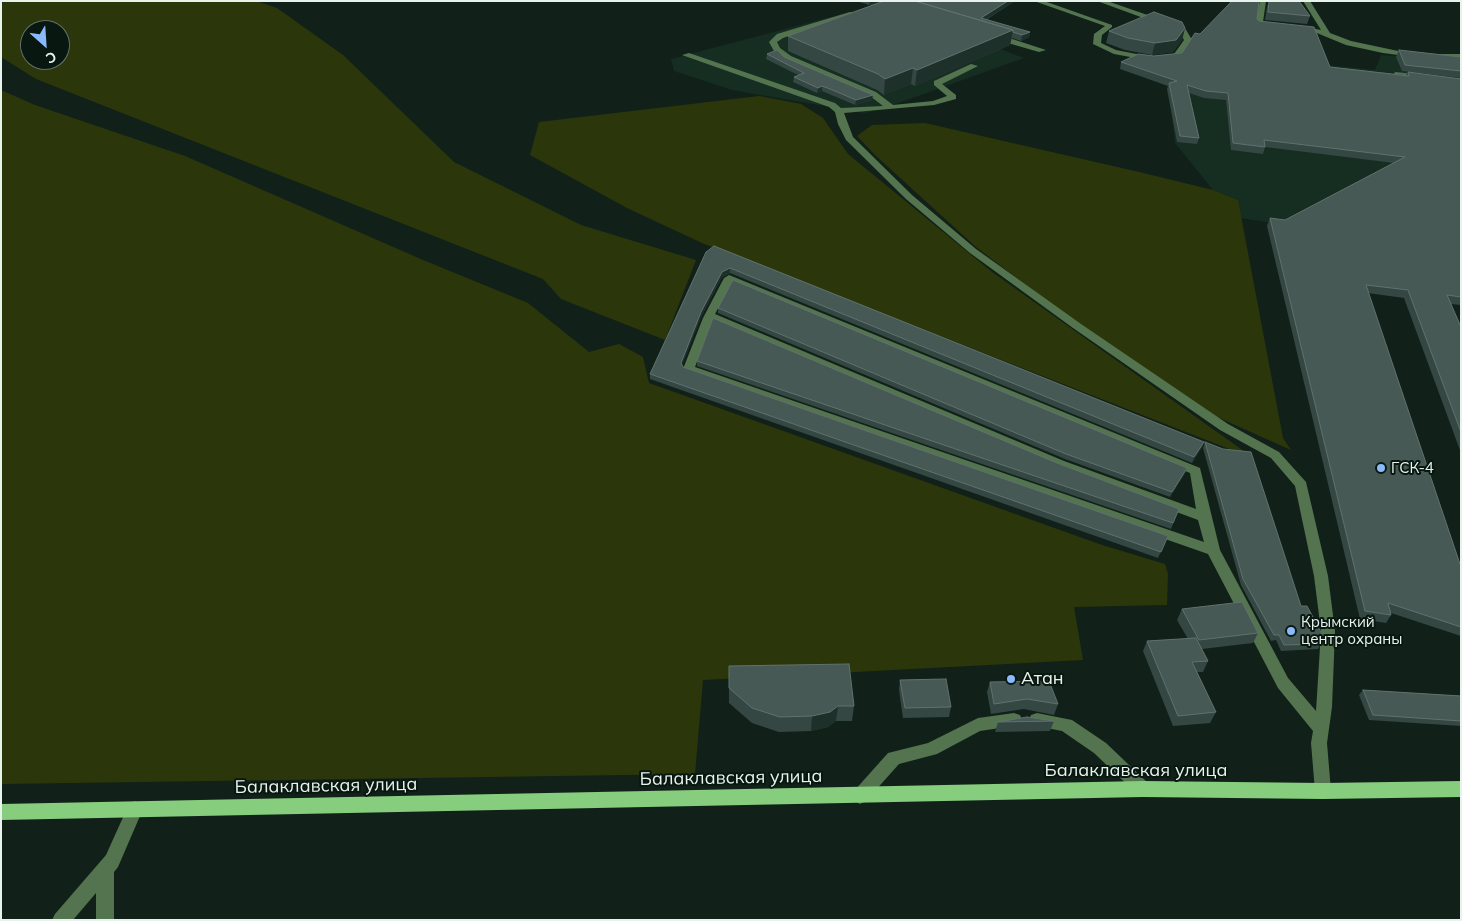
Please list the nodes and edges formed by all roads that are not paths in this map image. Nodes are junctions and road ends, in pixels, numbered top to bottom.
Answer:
1 (1037, 1) edge
2 (1100, 1) edge
3 (1263, 1) edge
4 (1306, 1) edge
5 (864, 10) edge
6 (1277, 26) edge
7 (1295, 28) edge
8 (985, 33) edge
9 (1327, 34) junction
10 (1042, 50) dead end
11 (686, 55) dead end
12 (1418, 55) edge
13 (1426, 56) edge
14 (1461, 56) edge
15 (974, 66) edge
16 (1398, 74) edge
17 (1434, 79) edge
18 (891, 108) junction
19 (839, 110) junction
20 (710, 316) junction
21 (1204, 517) junction
22 (1213, 550) junction
23 (1321, 729) junction
24 (1143, 788) junction
25 (1461, 789) edge
26 (1323, 791) junction
27 (860, 796) junction
28 (135, 809) junction
29 (1, 812) edge
30 (105, 868) junction
31 (61, 920) edge
32 (105, 920) edge

1 - 2 lane
3 - 6 lane
4 - 9 lane
5 - 18 lane
7 - 9 lane
8 - 10 lane
9 - 12 lane
11 - 19 lane
13 - 14 lane
15 - 18 lane
16 - 17 lane
18 - 19 lane
19 - 23 lane
20 - 21 lane
20 - 21 lane
20 - 22 lane
21 - 22 lane
22 - 23 lane
23 - 26 lane
24 - 26 main road, Балаклавская улица
24 - 27 main road, Балаклавская улица
24 - 27 lane
25 - 26 main road, Балаклавская улица
27 - 28 main road, Балаклавская улица
28 - 29 main road, Балаклавская улица
28 - 30 lane
30 - 31 lane
30 - 32 lane

